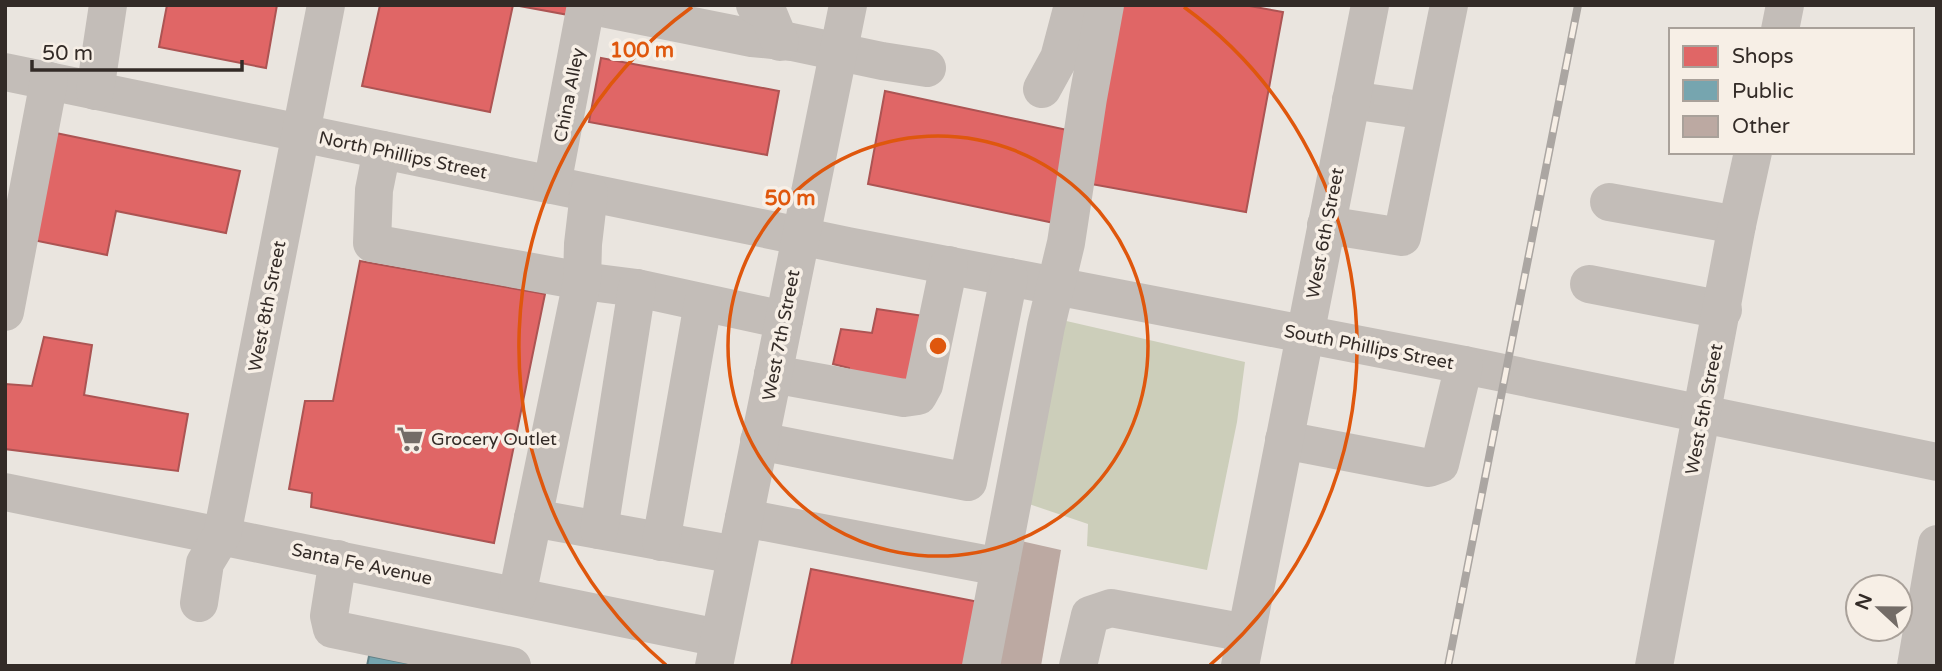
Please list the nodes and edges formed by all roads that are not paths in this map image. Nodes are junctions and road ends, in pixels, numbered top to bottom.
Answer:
1 (108, 5) edge
2 (327, 5) edge
3 (587, 5) edge
4 (755, 5) edge
5 (848, 5) edge
6 (1073, 5) edge
7 (1105, 5) edge
8 (1370, 5) edge
9 (1449, 5) edge
10 (1785, 5) edge
11 (1780, 28) edge
12 (780, 42) junction
13 (839, 51) junction
14 (927, 68) dead end
15 (5, 72) edge
16 (49, 81) junction
17 (95, 91) junction
18 (1088, 98) junction
19 (1351, 100) junction
20 (1427, 111) junction
21 (301, 134) junction
22 (382, 150) junction
23 (1753, 154) edge
24 (552, 185) junction
25 (589, 193) junction
26 (1609, 202) dead end
27 (1326, 225) junction
28 (1737, 225) junction
29 (801, 236) junction
30 (949, 265) junction
31 (1009, 276) junction
32 (582, 281) junction
33 (1589, 284) dead end
34 (1055, 285) junction
35 (637, 288) junction
36 (703, 303) junction
37 (1723, 310) junction
38 (5, 312) edge
39 (784, 320) junction
40 (1306, 334) junction
41 (1464, 365) junction
42 (773, 374) junction
43 (1703, 413) junction
44 (1284, 440) junction
45 (759, 441) junction
46 (1937, 462) edge
47 (968, 482) junction
48 (1015, 491) junction
49 (5, 492) edge
50 (744, 518) junction
51 (533, 519) junction
52 (599, 530) junction
53 (222, 535) junction
54 (661, 542) junction
55 (1937, 544) edge
56 (736, 555) junction
57 (338, 559) junction
58 (1000, 567) junction
59 (517, 596) junction
60 (199, 603) dead end
61 (1243, 650) edge
62 (716, 652) edge
63 (512, 666) edge
64 (981, 666) edge
65 (1078, 666) edge
66 (1654, 666) edge
67 (1916, 666) edge

1 - 17 street
2 - 21 street, West 8th Street
3 - 12 street
3 - 24 street, China Alley
4 - 12 street
5 - 13 street, West 7th Street
6 - 18 street
7 - 18 street
8 - 19 street, West 6th Street
9 - 20 street
10 - 11 street
12 - 13 street
13 - 14 street
13 - 29 street, West 7th Street
15 - 16 street, North Phillips Street
16 - 17 street, North Phillips Street
16 - 38 street
17 - 21 street, North Phillips Street
18 - 34 street
19 - 20 street
19 - 27 street, West 6th Street
20 - 27 street
21 - 22 street, North Phillips Street
21 - 53 street, West 8th Street
22 - 24 street, North Phillips Street
22 - 32 street
23 - 28 street, West 5th Street
24 - 25 street, North Phillips Street
25 - 29 street, North Phillips Street
25 - 32 street
26 - 28 street
27 - 40 street, West 6th Street
28 - 37 street, West 5th Street
29 - 30 street, South Phillips Street
29 - 39 street, West 7th Street
30 - 31 street, South Phillips Street
30 - 42 street
31 - 34 street, South Phillips Street
31 - 47 street
32 - 35 street
32 - 51 street
33 - 37 street
34 - 40 street, South Phillips Street
34 - 48 street
35 - 36 street
35 - 52 street
36 - 39 street
36 - 54 street
37 - 43 street, West 5th Street
39 - 42 street, West 7th Street
40 - 41 street, South Phillips Street
40 - 44 street, West 6th Street
41 - 43 street, South Phillips Street
41 - 44 street
42 - 45 street, West 7th Street
43 - 46 street, South Phillips Street
43 - 66 street, West 5th Street
44 - 61 street, West 6th Street
45 - 47 street
45 - 50 street, West 7th Street
47 - 48 street
48 - 58 street
49 - 53 street, Santa Fe Avenue
50 - 56 street, West 7th Street
50 - 58 street
51 - 52 street
51 - 59 street
52 - 54 street
53 - 57 street, Santa Fe Avenue
53 - 60 street, West 8th Street
54 - 56 street
55 - 67 street
56 - 62 street, West 7th Street
57 - 59 street, Santa Fe Avenue
57 - 63 street
58 - 64 street
59 - 62 street, Santa Fe Avenue
61 - 65 street

